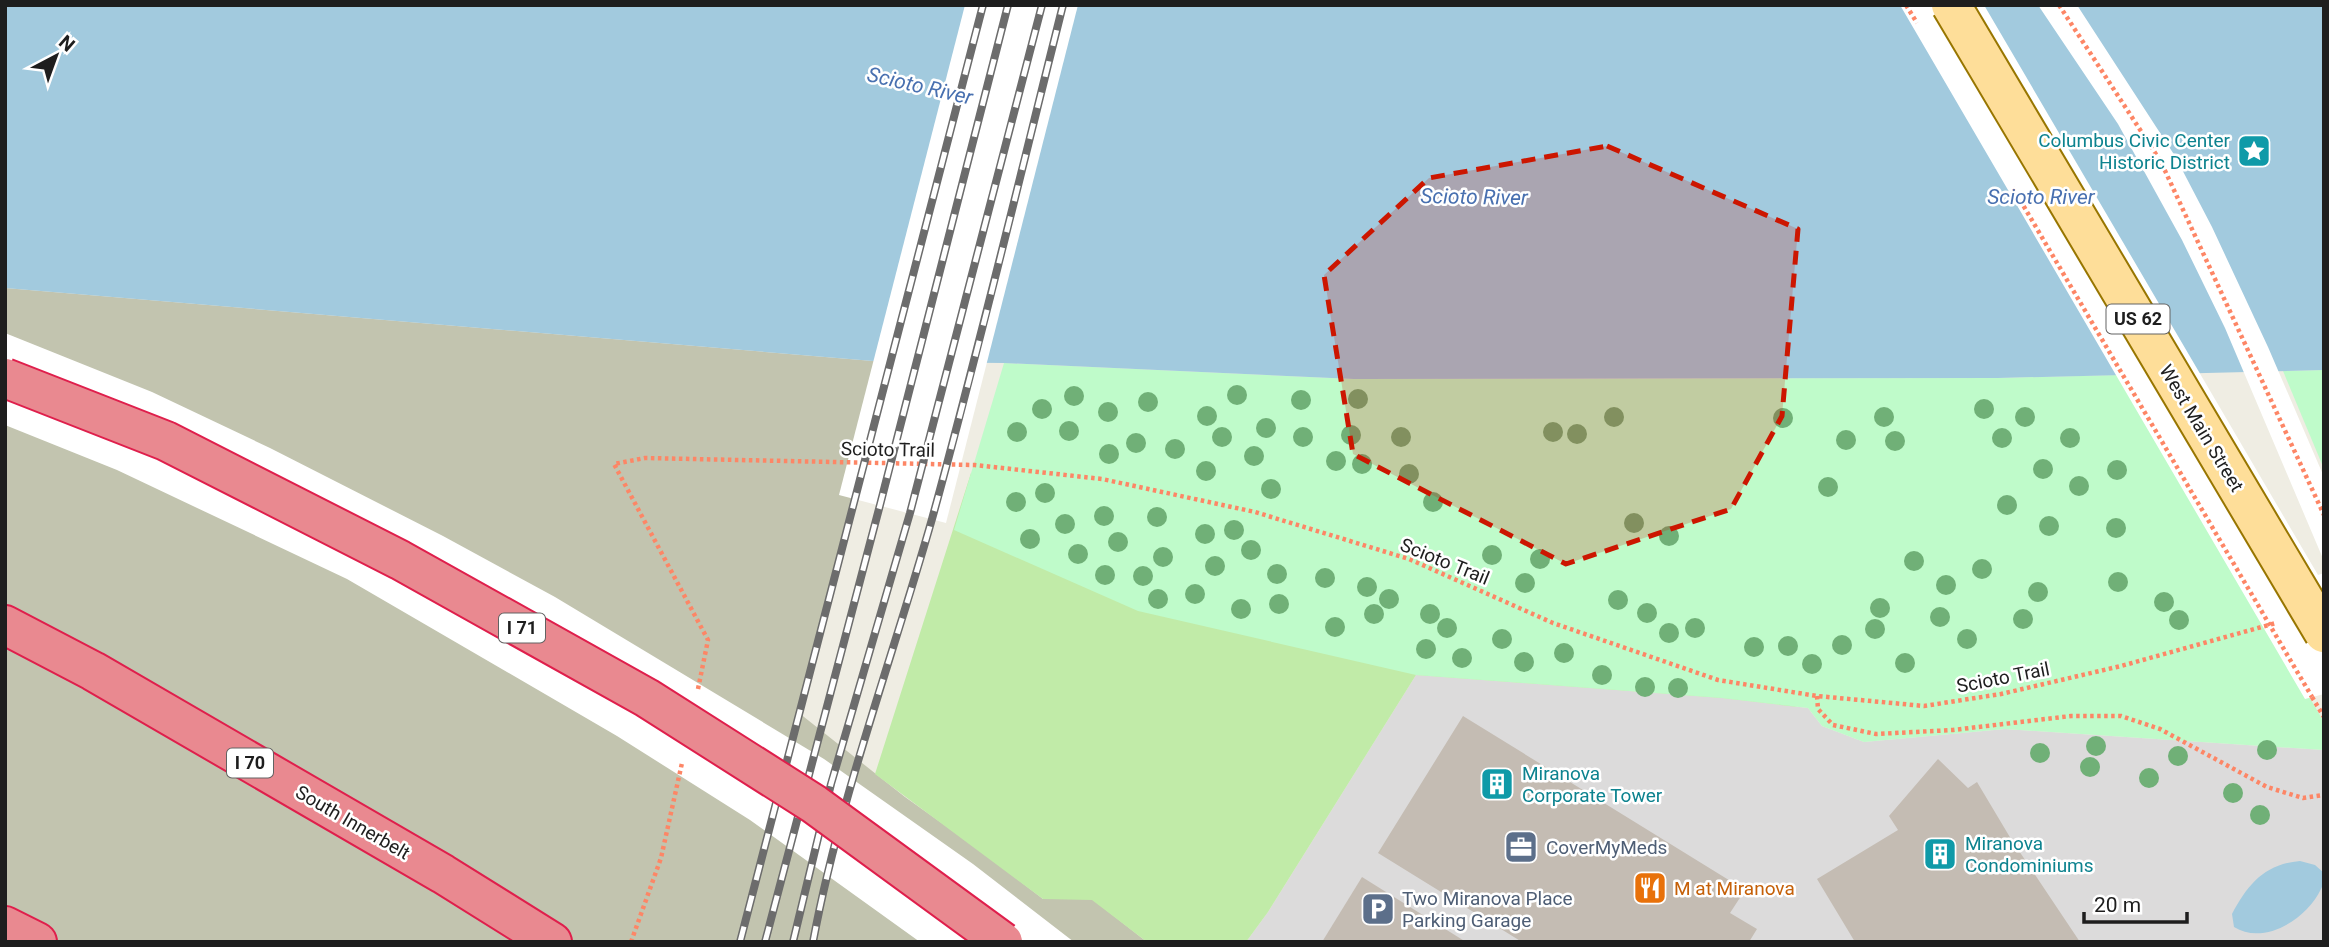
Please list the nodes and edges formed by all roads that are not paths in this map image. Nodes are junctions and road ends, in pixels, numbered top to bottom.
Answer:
1 (1951, 5) edge
2 (5, 377) edge
3 (5, 625) edge
4 (2324, 633) edge
5 (5, 926) edge
6 (37, 942) edge
7 (552, 942) edge
8 (1003, 942) edge

1 - 4 main road, West Main Street / US 62, bridge
2 - 8 highway, I 71, bridge
3 - 7 highway, South Innerbelt / I 70
5 - 6 highway

